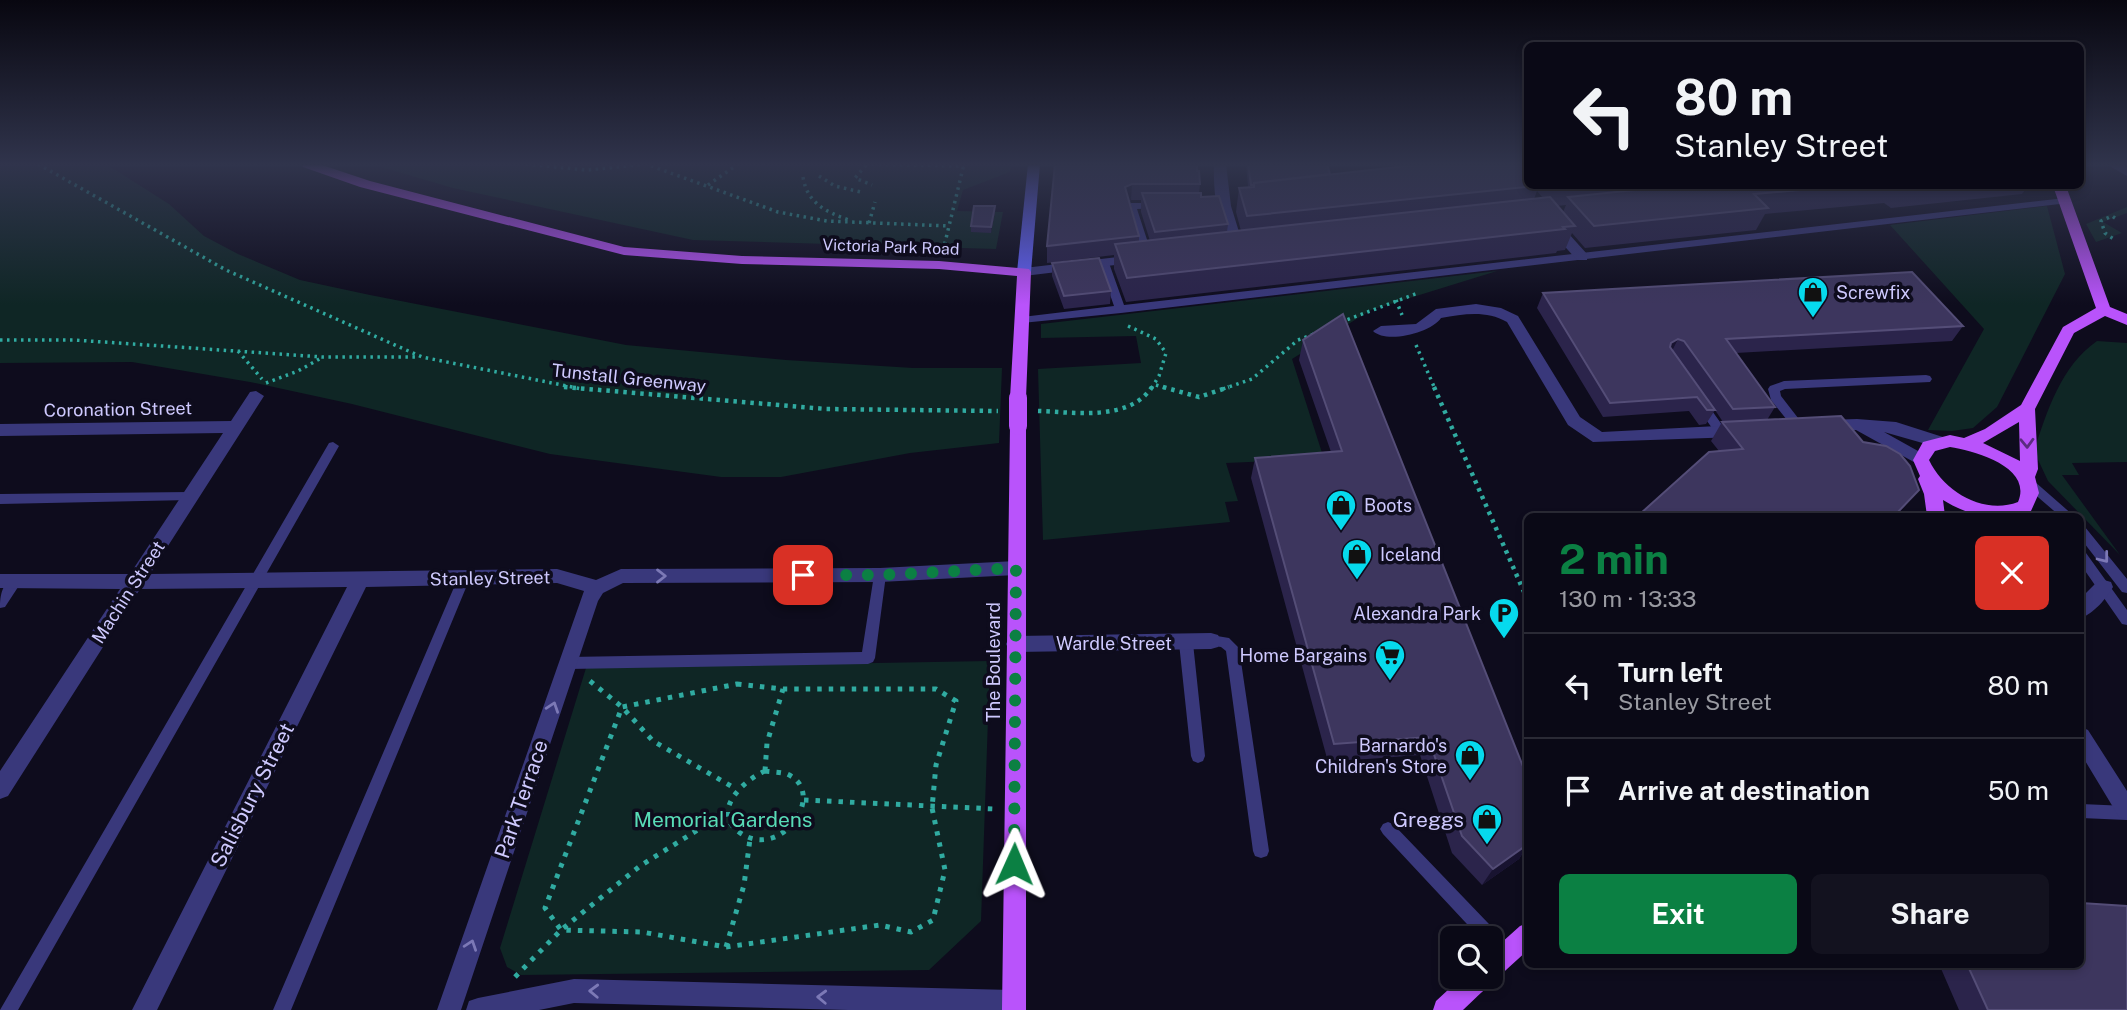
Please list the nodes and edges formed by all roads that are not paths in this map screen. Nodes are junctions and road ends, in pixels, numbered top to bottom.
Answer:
1 (470, 211) edge
2 (1030, 211) edge
3 (1133, 211) edge
4 (1225, 211) edge
5 (1978, 211) edge
6 (2069, 211) edge
7 (1551, 214) edge
8 (1237, 248) edge
9 (1154, 257) joint
10 (1582, 257) junction
11 (1104, 263) junction
12 (1024, 272) junction
13 (1121, 310) junction
14 (2104, 310) junction
15 (1022, 320) junction
16 (2127, 320) edge
17 (1381, 331) dead end
18 (1926, 379) dead end
19 (1690, 389) edge
20 (261, 390) road end
21 (2027, 409) junction
22 (1858, 424) junction
23 (237, 427) junction
24 (1799, 427) junction
25 (0, 430) edge
26 (1721, 432) junction
27 (1940, 442) junction
28 (1967, 443) junction
29 (333, 446) dead end
30 (1923, 466) junction
31 (2028, 481) junction
32 (190, 496) junction
33 (0, 499) edge
34 (1936, 513) edge
35 (1993, 513) edge
36 (2000, 513) edge
37 (2065, 513) edge
38 (2084, 534) edge
39 (2084, 560) edge
40 (1016, 568) junction
41 (880, 575) junction
42 (464, 578) junction
43 (360, 580) junction
44 (8, 581) edge
45 (136, 581) junction
46 (256, 582) junction
47 (2104, 587) junction
48 (2126, 587) edge
49 (596, 589) junction
50 (0, 603) edge
51 (2084, 607) edge
52 (2127, 620) edge
53 (1212, 641) joint
54 (1016, 643) junction
55 (1186, 643) junction
56 (568, 663) junction
57 (2084, 741) edge
58 (1198, 756) dead end
59 (3, 780) edge
60 (2084, 811) edge
61 (2127, 812) edge
62 (1388, 829) dead end
63 (1261, 851) dead end
64 (1470, 926) edge
65 (1524, 938) edge
66 (1503, 957) edge
67 (1467, 989) edge
68 (1013, 1006) edge
69 (9, 1010) edge
70 (144, 1010) edge
71 (282, 1010) edge
72 (449, 1010) edge
73 (478, 1010) edge
74 (1444, 1010) edge

1 - 12 main road, Victoria Park Road
2 - 12 street
3 - 9 lane
4 - 8 street
5 - 10 lane
6 - 14 main road
7 - 10 street
9 - 11 street
10 - 13 lane
11 - 12 street
11 - 13 lane
12 - 15 main road, The Boulevard
13 - 15 lane
14 - 16 main road
14 - 21 main road
15 - 40 main road, The Boulevard
17 - 26 street
18 - 24 lane
19 - 26 lane
20 - 23 street, Machin Street
21 - 28 main road
21 -> 31 main road
22 - 24 street
22 - 27 street
22 - 30 street
23 - 25 street, Coronation Street
23 - 32 street, Machin Street
24 - 26 street
27 - 28 main road
27 - 30 main road
28 - 31 main road
29 - 46 lane
30 - 34 main road
30 - 35 main road
31 - 36 main road
31 - 37 lane
32 - 33 lane
32 - 45 street, Machin Street
38 -> 48 lane
39 - 47 lane
40 - 41 street
40 - 54 main road, The Boulevard
49 -> 41 street
41 - 56 lane
42 - 43 street, Stanley Street
42 - 49 street, Stanley Street
42 - 71 lane
43 - 46 street, Stanley Street
43 - 70 street, Salisbury Street
44 - 45 street, Stanley Street
44 - 50 lane
45 - 46 street, Stanley Street
45 - 59 street, Machin Street
46 - 69 lane
47 - 48 lane
47 - 51 street
47 - 52 lane
49 - 56 street, Park Terrace
53 - 55 street, Wardle Street
53 - 63 lane
54 - 55 street, Wardle Street
54 - 68 main road, The Boulevard
55 - 58 lane
72 -> 56 street, Park Terrace
57 - 61 street
60 - 61 lane
62 - 64 lane
65 - 66 main road
67 - 74 main road
68 -> 73 street

